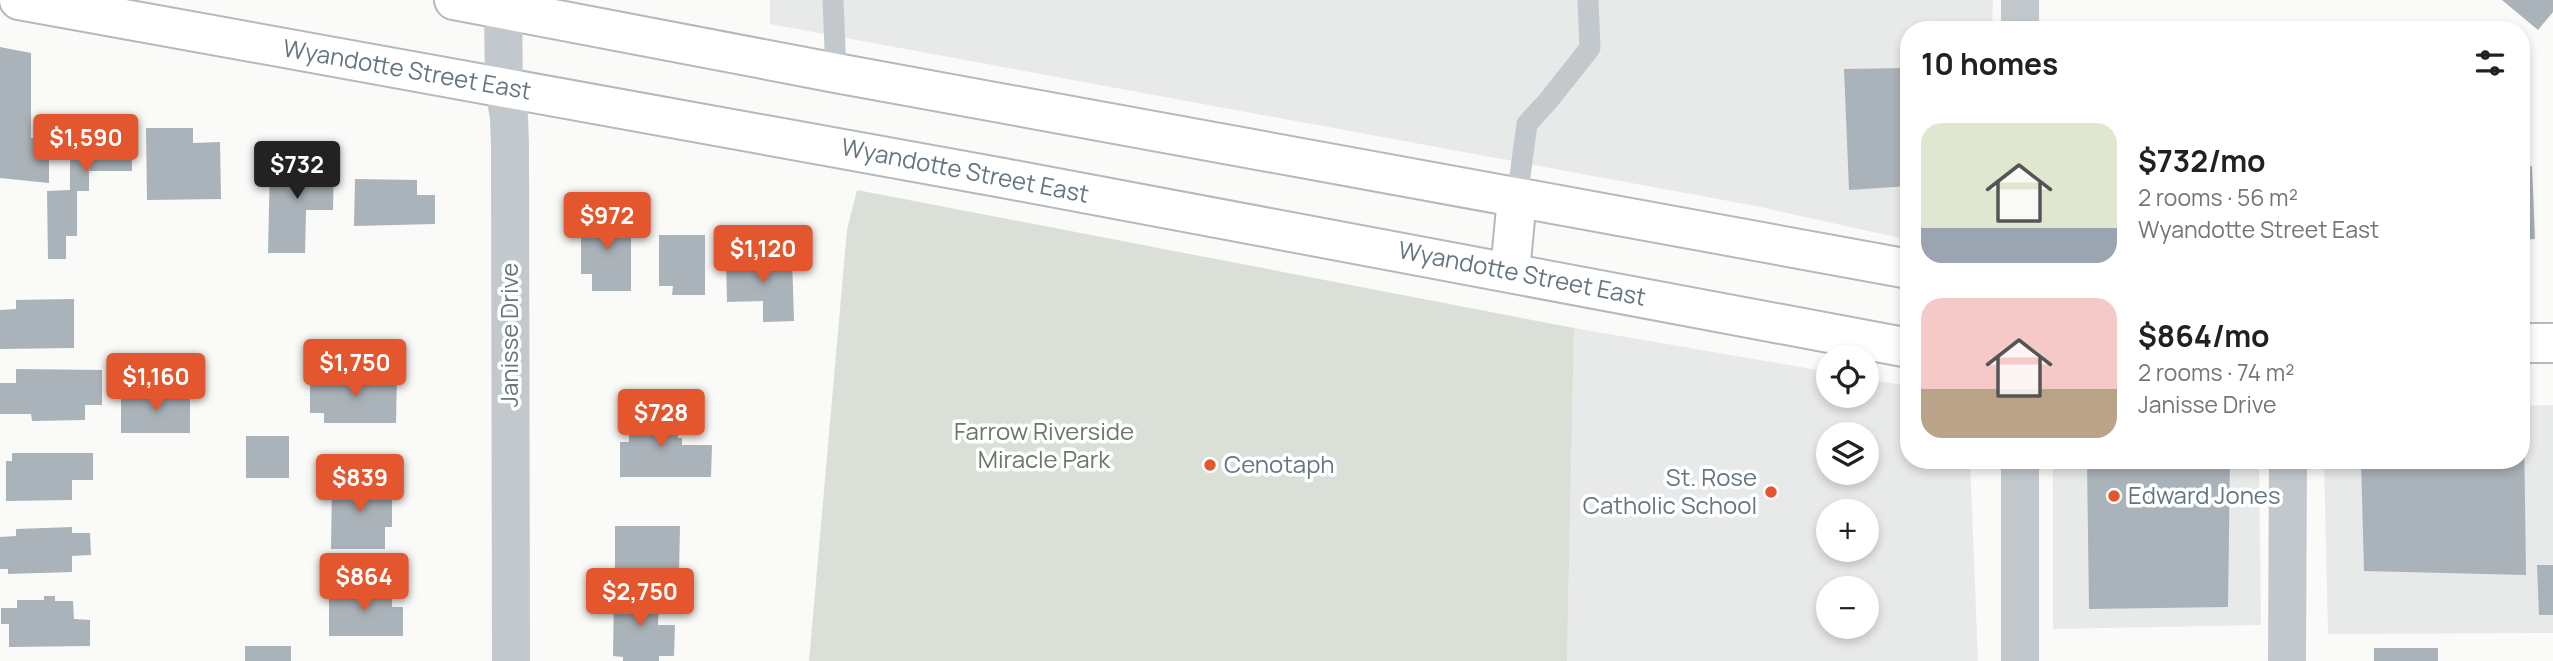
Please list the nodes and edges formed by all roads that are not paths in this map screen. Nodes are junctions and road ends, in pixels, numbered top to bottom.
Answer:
1 (19, 0) edge
2 (454, 0) edge
3 (833, 0) edge
4 (1588, 0) edge
5 (2020, 0) edge
6 (503, 10) junction
7 (2020, 21) edge
8 (836, 73) junction
9 (504, 87) junction
10 (1517, 198) junction
11 (1900, 267) edge
12 (1510, 272) junction
13 (2530, 343) edge
14 (2553, 343) edge
15 (1900, 346) edge
16 (2020, 469) edge
17 (2288, 469) edge
18 (511, 661) edge
19 (2020, 661) edge
20 (2287, 661) edge

1 - 9 main road, Wyandotte Street East
2 - 6 main road
3 - 8 lane
4 - 10 lane
5 - 7 street
6 - 8 main road
6 - 9 street, Janisse Drive
8 - 10 main road
9 - 12 main road, Wyandotte Street East
9 - 18 street, Janisse Drive
10 - 11 main road
10 - 12 main road
12 - 15 main road, Wyandotte Street East
13 - 14 main road
16 - 19 street
17 - 20 street

